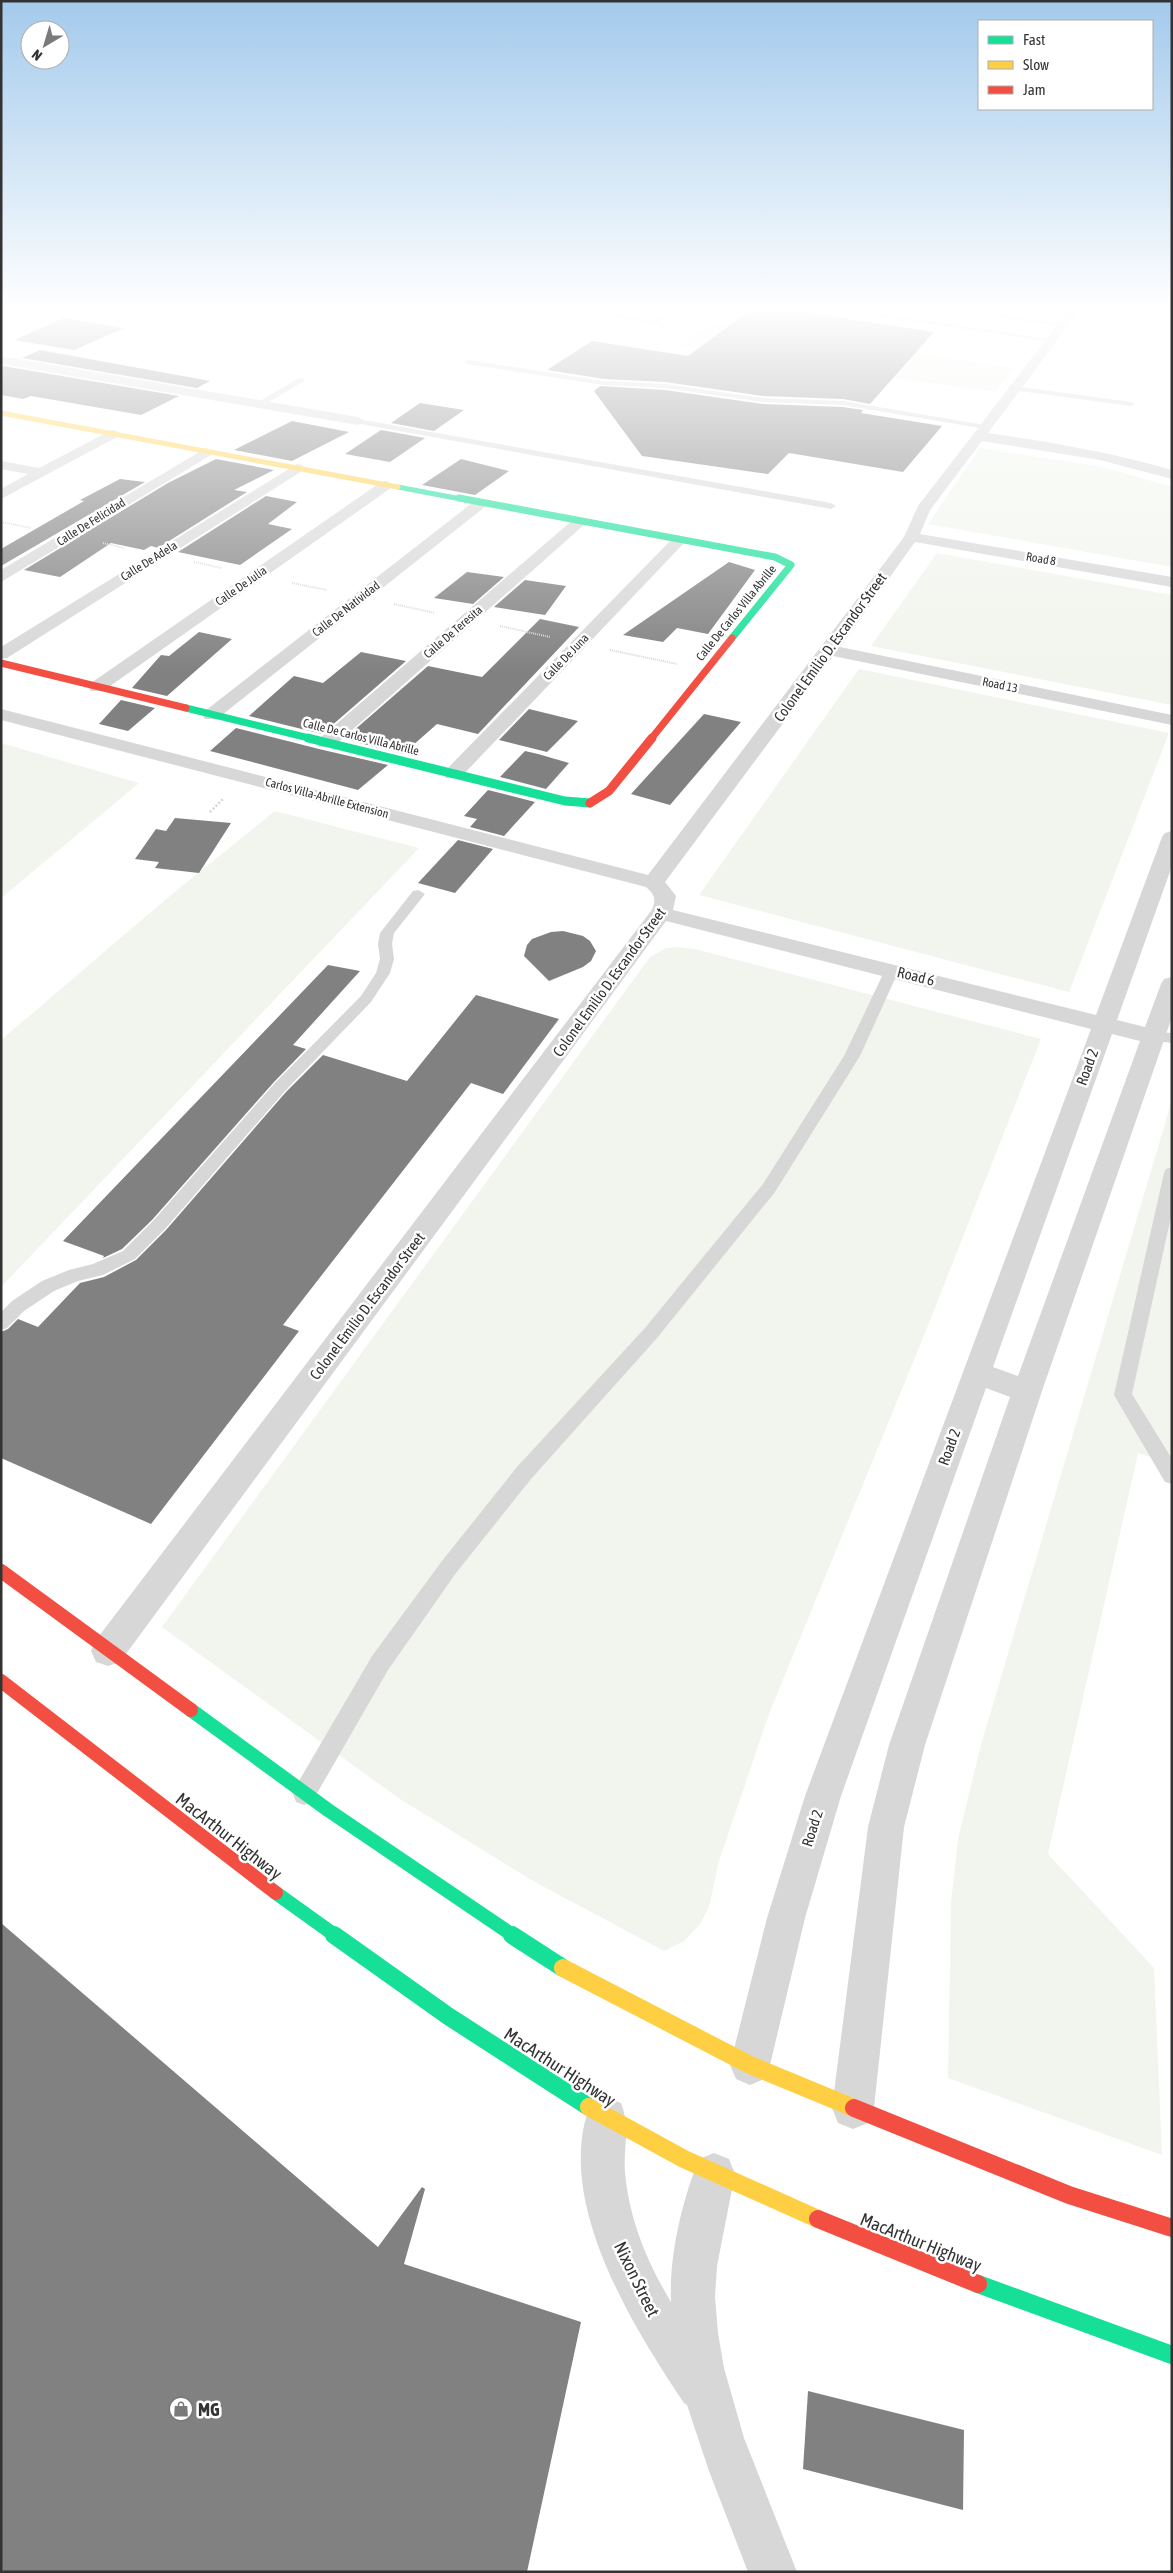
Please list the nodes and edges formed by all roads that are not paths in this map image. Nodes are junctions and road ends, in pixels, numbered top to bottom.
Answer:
1 (97, 431) edge
2 (419, 431) edge
3 (982, 431) junction
4 (112, 434) junction
5 (206, 452) junction
6 (1172, 462) edge
7 (1, 465) edge
8 (297, 468) junction
9 (42, 473) junction
10 (1172, 474) edge
11 (386, 485) junction
12 (1, 495) edge
13 (481, 503) junction
14 (831, 506) dead end
15 (580, 521) junction
16 (911, 537) junction
17 (679, 540) junction
18 (1, 577) edge
19 (1172, 582) edge
20 (829, 650) junction
21 (1, 654) edge
22 (1, 663) edge
23 (97, 687) junction
24 (1, 714) edge
25 (211, 715) junction
26 (1172, 720) edge
27 (326, 743) junction
28 (453, 774) junction
29 (1169, 850) edge
30 (653, 883) junction
31 (418, 894) dead end
32 (661, 913) junction
33 (892, 970) junction
34 (1172, 984) edge
35 (1102, 1024) junction
36 (1162, 1038) edge
37 (1172, 1173) edge
38 (1, 1323) edge
39 (976, 1374) junction
40 (1027, 1391) junction
41 (1172, 1476) edge
42 (1, 1571) edge
43 (108, 1651) junction
44 (1, 1681) edge
45 (304, 1794) junction
46 (750, 2065) junction
47 (853, 2108) junction
48 (606, 2118) junction
49 (714, 2174) junction
50 (1172, 2228) edge
51 (1172, 2355) edge
52 (706, 2397) junction
53 (773, 2572) edge

1 - 4 street, Calle De Carlos Villa Abrille
2 - 14 lane
3 - 6 street
3 - 10 street
3 - 16 street, Colonel Emilio D. Escandor Street
4 - 5 street, Calle De Carlos Villa Abrille
4 - 9 street
5 - 8 street, Calle De Carlos Villa Abrille
5 - 18 street, Calle De Felicidad
7 - 9 street
8 - 11 street, Calle De Carlos Villa Abrille
8 - 21 street, Calle De Adela
9 - 12 street
11 - 13 street, Calle De Carlos Villa Abrille
11 - 23 street, Calle De Julia
13 - 15 street, Calle De Carlos Villa Abrille
13 - 25 street, Calle De Natividad
15 - 17 street, Calle De Carlos Villa Abrille
15 - 27 street, Calle De Teresita
16 - 19 street, Road 8
16 - 20 street, Colonel Emilio D. Escandor Street
17 - 28 street, Calle De Juna
17 - 28 street, Calle De Carlos Villa Abrille
20 - 26 street, Road 13
20 - 30 street, Colonel Emilio D. Escandor Street
22 - 23 street, Calle De Carlos Villa Abrille
23 - 25 street, Calle De Carlos Villa Abrille
24 - 30 street, Carlos Villa-Abrille Extension
25 - 27 street, Calle De Carlos Villa Abrille
27 - 28 street, Calle De Carlos Villa Abrille
29 - 35 street, Road 2
30 - 32 street, Colonel Emilio D. Escandor Street
31 - 38 lane
32 - 33 street, Road 6
32 - 43 street, Colonel Emilio D. Escandor Street
33 - 35 street, Road 6
33 - 45 lane
34 - 36 street
35 - 36 street, Road 6
35 - 39 street, Road 2
36 - 40 street
37 - 41 lane
39 - 40 street
39 - 46 street, Road 2
40 - 47 street
42 - 43 street
43 - 45 street
44 - 48 street, MacArthur Highway
45 - 46 street
46 - 47 street
47 - 50 street
48 - 49 street, MacArthur Highway
48 - 52 street, Nixon Street
49 - 51 street, MacArthur Highway
49 - 52 street, Nixon Street
52 - 53 street, Nixon Street

